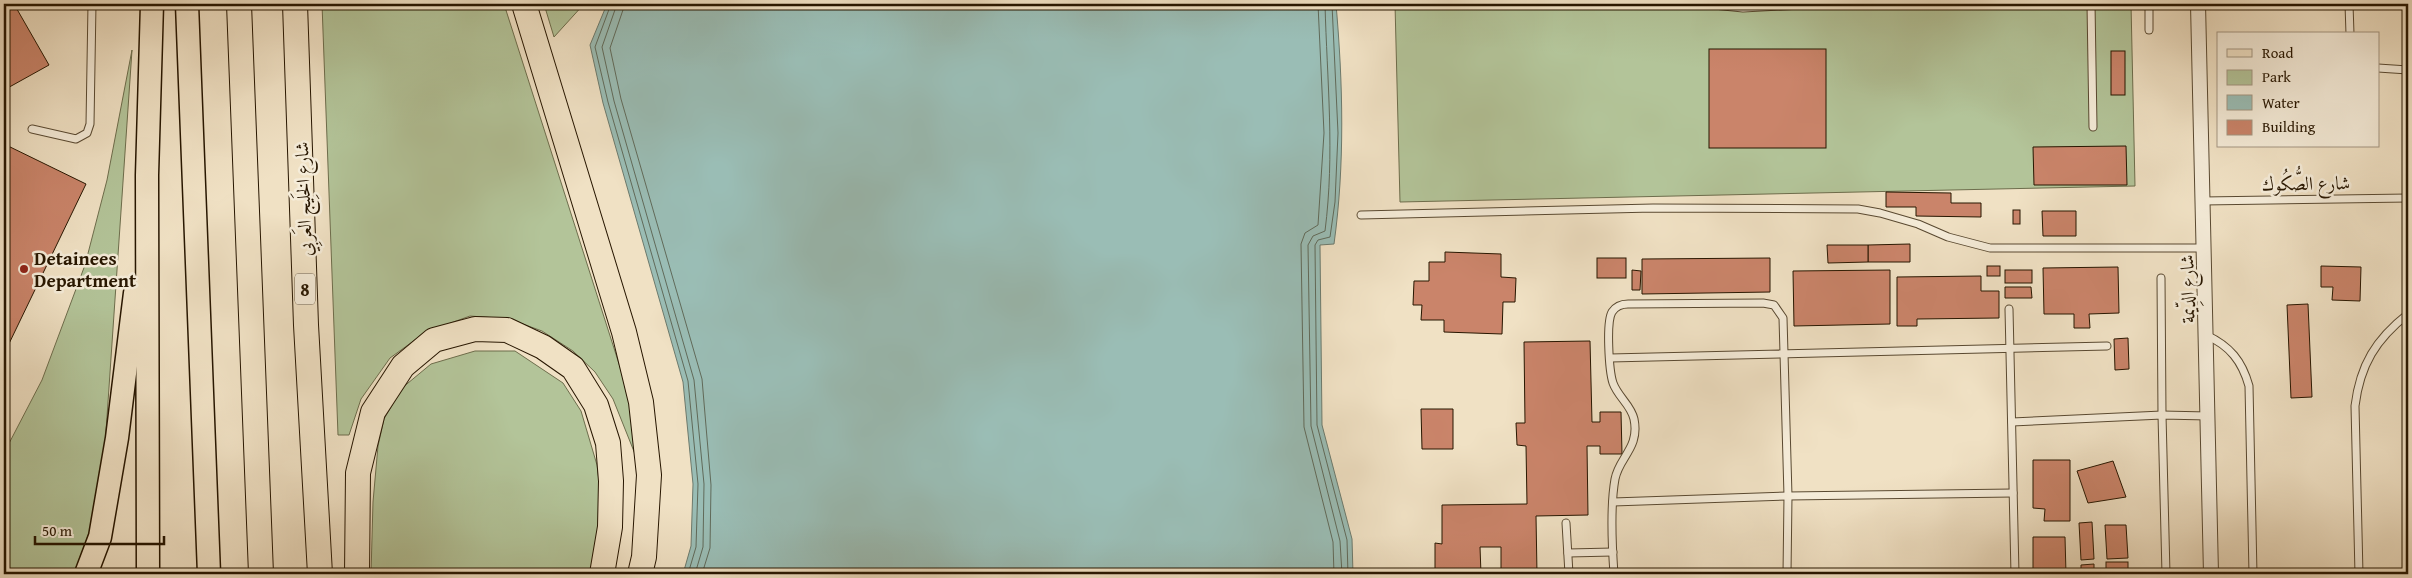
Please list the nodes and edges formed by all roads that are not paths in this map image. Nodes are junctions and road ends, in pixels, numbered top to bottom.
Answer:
1 (92, 4) edge
2 (152, 4) edge
3 (187, 4) edge
4 (239, 4) edge
5 (295, 4) edge
6 (1704, 4) edge
7 (1820, 4) edge
8 (2091, 4) edge
9 (2148, 4) edge
10 (2198, 4) edge
11 (2349, 4) edge
12 (526, 13) edge
13 (2149, 30) dead end
14 (2350, 32) edge
15 (2380, 68) edge
16 (2408, 70) edge
17 (2093, 127) dead end
18 (32, 129) dead end
19 (147, 175) junction
20 (2408, 198) edge
21 (2204, 201) junction
22 (1361, 215) dead end
23 (2204, 248) junction
24 (2162, 278) dead end
25 (2009, 309) dead end
26 (2408, 314) edge
27 (2206, 335) junction
28 (2107, 346) dead end
29 (2010, 349) junction
30 (1785, 354) junction
31 (1610, 358) junction
32 (2162, 415) junction
33 (2208, 416) junction
34 (2012, 422) junction
35 (2013, 493) junction
36 (1788, 496) junction
37 (1614, 502) junction
38 (1566, 523) dead end
39 (1613, 552) junction
40 (1568, 553) junction
41 (86, 574) edge
42 (148, 574) edge
43 (209, 574) edge
44 (261, 574) edge
45 (320, 574) edge
46 (357, 574) edge
47 (602, 574) edge
48 (640, 574) edge
49 (1569, 574) edge
50 (1614, 574) edge
51 (1788, 574) edge
52 (2015, 574) edge
53 (2166, 574) edge
54 (2211, 574) edge
55 (2253, 574) edge
56 (2359, 574) edge

1 - 18 lane
2 - 19 main road
3 - 43 main road
4 - 44 highway
5 - 45 highway, شارع الخَلِيج العَربِي / 8
6 - 7 lane
8 - 17 lane
9 - 13 lane
10 - 21 street, شارع الدِّيمة
11 - 14 lane
12 - 48 highway
15 - 16 lane
19 - 41 main road
19 - 42 main road
20 - 21 lane, شارع الصُّكُوك
21 - 23 street, شارع الدِّيمة
22 - 23 lane
23 - 27 street, شارع الدِّيمة
24 - 32 lane
25 - 29 lane
26 - 56 lane
27 - 33 street, شارع الدِّيمة
27 - 55 lane
28 - 29 lane
29 - 30 lane
29 - 34 lane
30 - 31 lane
30 - 31 lane
30 - 36 lane
31 - 37 lane
32 - 33 lane
32 - 34 lane
32 - 53 lane
33 - 54 street, شارع الدِّيمة
34 - 35 lane
35 - 36 lane
35 - 52 lane
36 - 37 lane
36 - 51 lane
37 - 39 lane
38 - 40 lane
39 - 40 lane
39 - 50 lane
40 - 49 lane
46 - 47 highway

